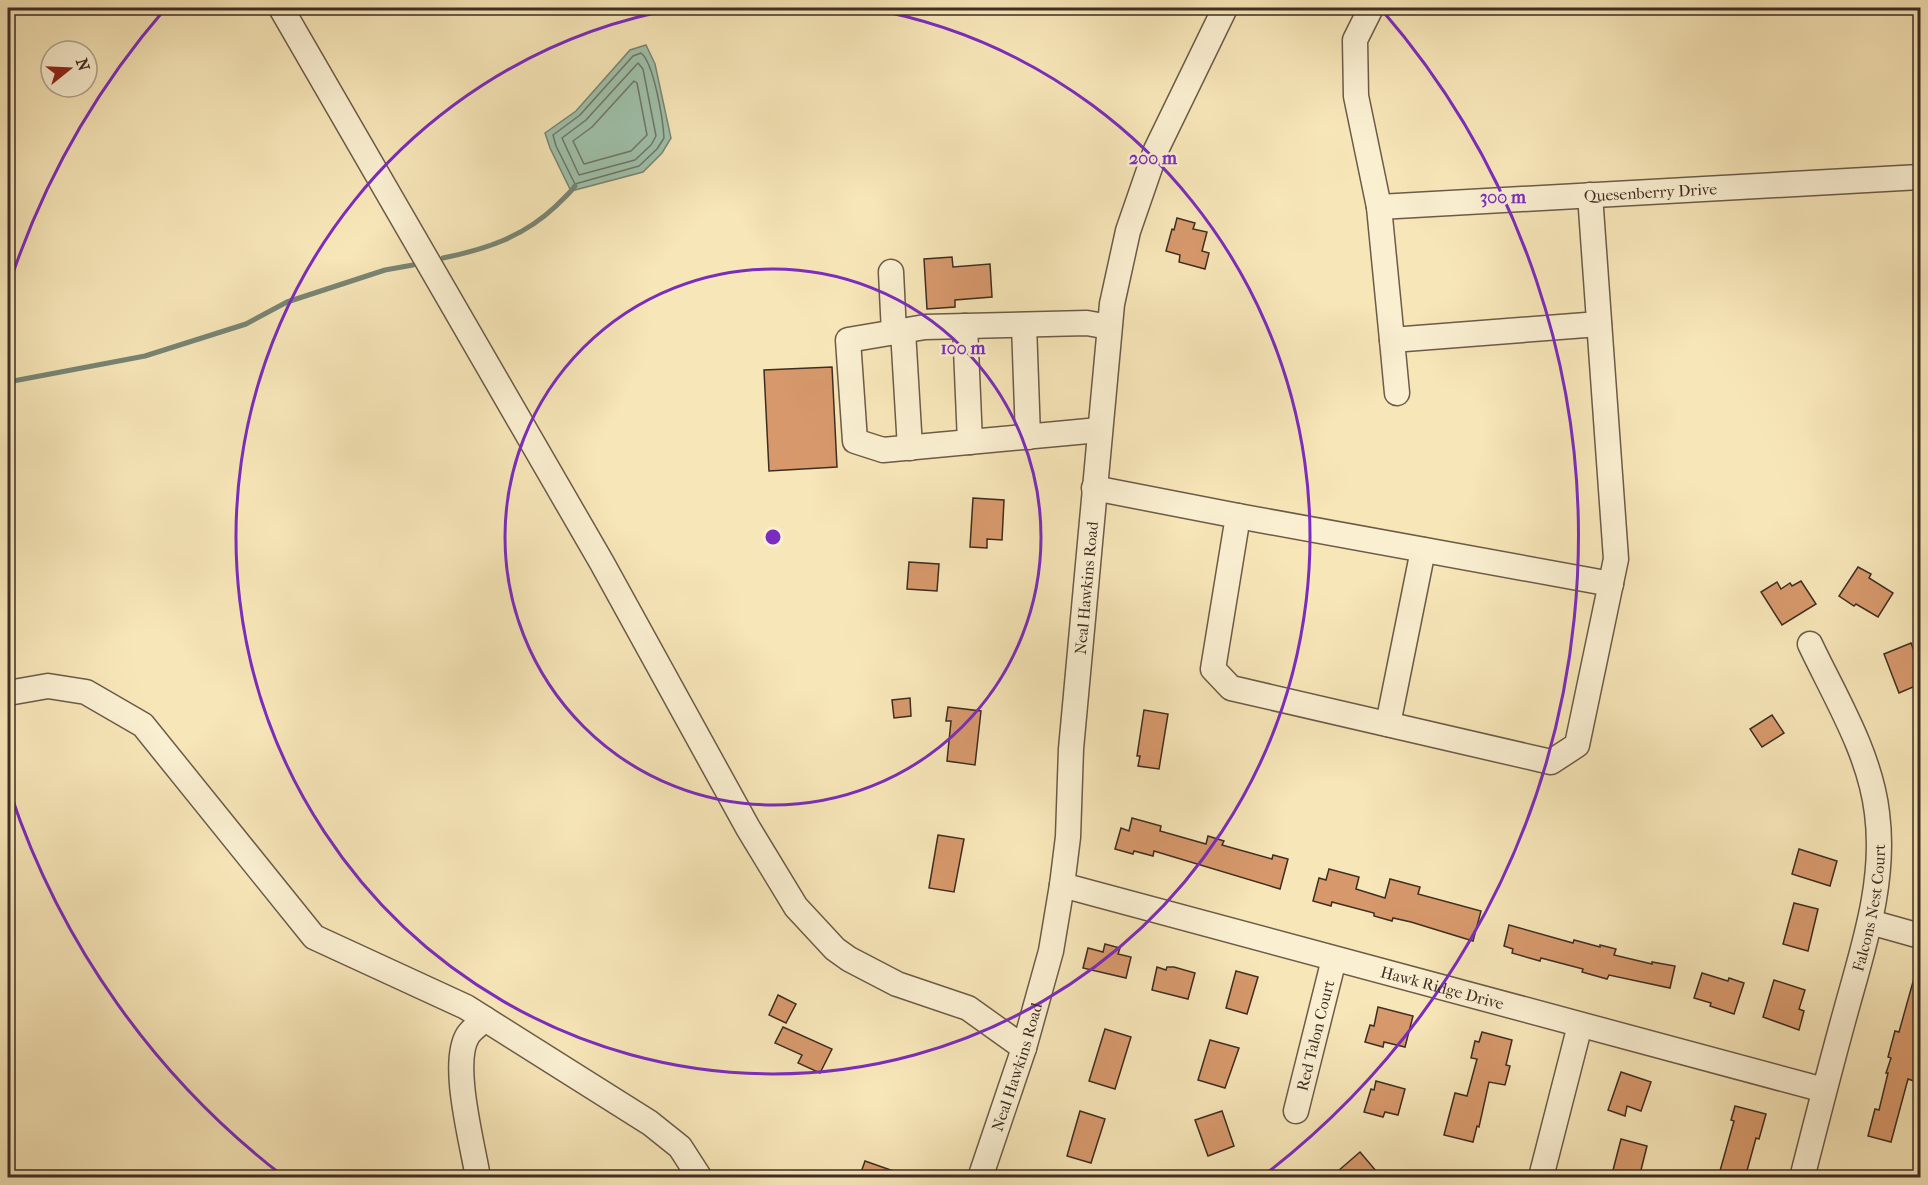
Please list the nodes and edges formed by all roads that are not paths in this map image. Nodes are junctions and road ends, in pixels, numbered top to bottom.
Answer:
1 (281, 8) edge
2 (1225, 8) edge
3 (1371, 8) edge
4 (1920, 177) edge
5 (1590, 195) junction
6 (1379, 207) junction
7 (891, 272) dead end
8 (1599, 324) junction
9 (1024, 325) junction
10 (965, 326) junction
11 (1109, 327) junction
12 (899, 332) junction
13 (1392, 340) junction
14 (1397, 393) dead end
15 (1099, 430) junction
16 (1028, 437) junction
17 (970, 442) junction
18 (910, 448) junction
19 (1094, 488) junction
20 (1238, 516) junction
21 (1423, 550) junction
22 (1611, 584) junction
23 (1810, 644) dead end
24 (8, 693) edge
25 (1388, 724) junction
26 (1062, 885) junction
27 (1870, 922) junction
28 (1920, 936) edge
29 (1334, 959) junction
30 (485, 1019) junction
31 (1580, 1025) junction
32 (1024, 1048) junction
33 (1824, 1090) junction
34 (1296, 1111) dead end
35 (1541, 1177) edge
36 (478, 1178) edge
37 (700, 1178) edge
38 (980, 1178) edge
39 (1802, 1178) edge

1 - 32 street
2 - 11 street, Neal Hawkins Road
3 - 6 street
4 - 5 street, Quesenberry Drive
5 - 6 street, Quesenberry Drive
5 - 8 street
6 - 13 street
7 - 12 street
8 - 13 street
8 - 22 street
9 - 10 street
9 - 11 street
9 - 16 street
10 - 12 street
10 - 17 street
11 - 15 street, Neal Hawkins Road
12 - 18 street
12 - 18 street
13 - 14 street
15 - 16 street
15 - 19 street, Neal Hawkins Road
16 - 17 street
17 - 18 street
19 - 20 street
19 - 26 street, Neal Hawkins Road
20 - 21 street
20 - 25 street
21 - 22 street
21 - 25 street
22 - 25 street
23 - 27 street, Falcons Nest Court
24 - 30 street
26 - 29 street, Hawk Ridge Drive
26 - 32 street, Neal Hawkins Road
27 - 28 street
27 - 33 street, Falcons Nest Court
29 - 31 street, Hawk Ridge Drive
29 - 34 street, Red Talon Court
30 - 36 street
30 - 37 street
31 - 33 street, Hawk Ridge Drive
31 - 35 street
32 - 38 street, Neal Hawkins Road
33 - 39 street, Falcons Nest Court

